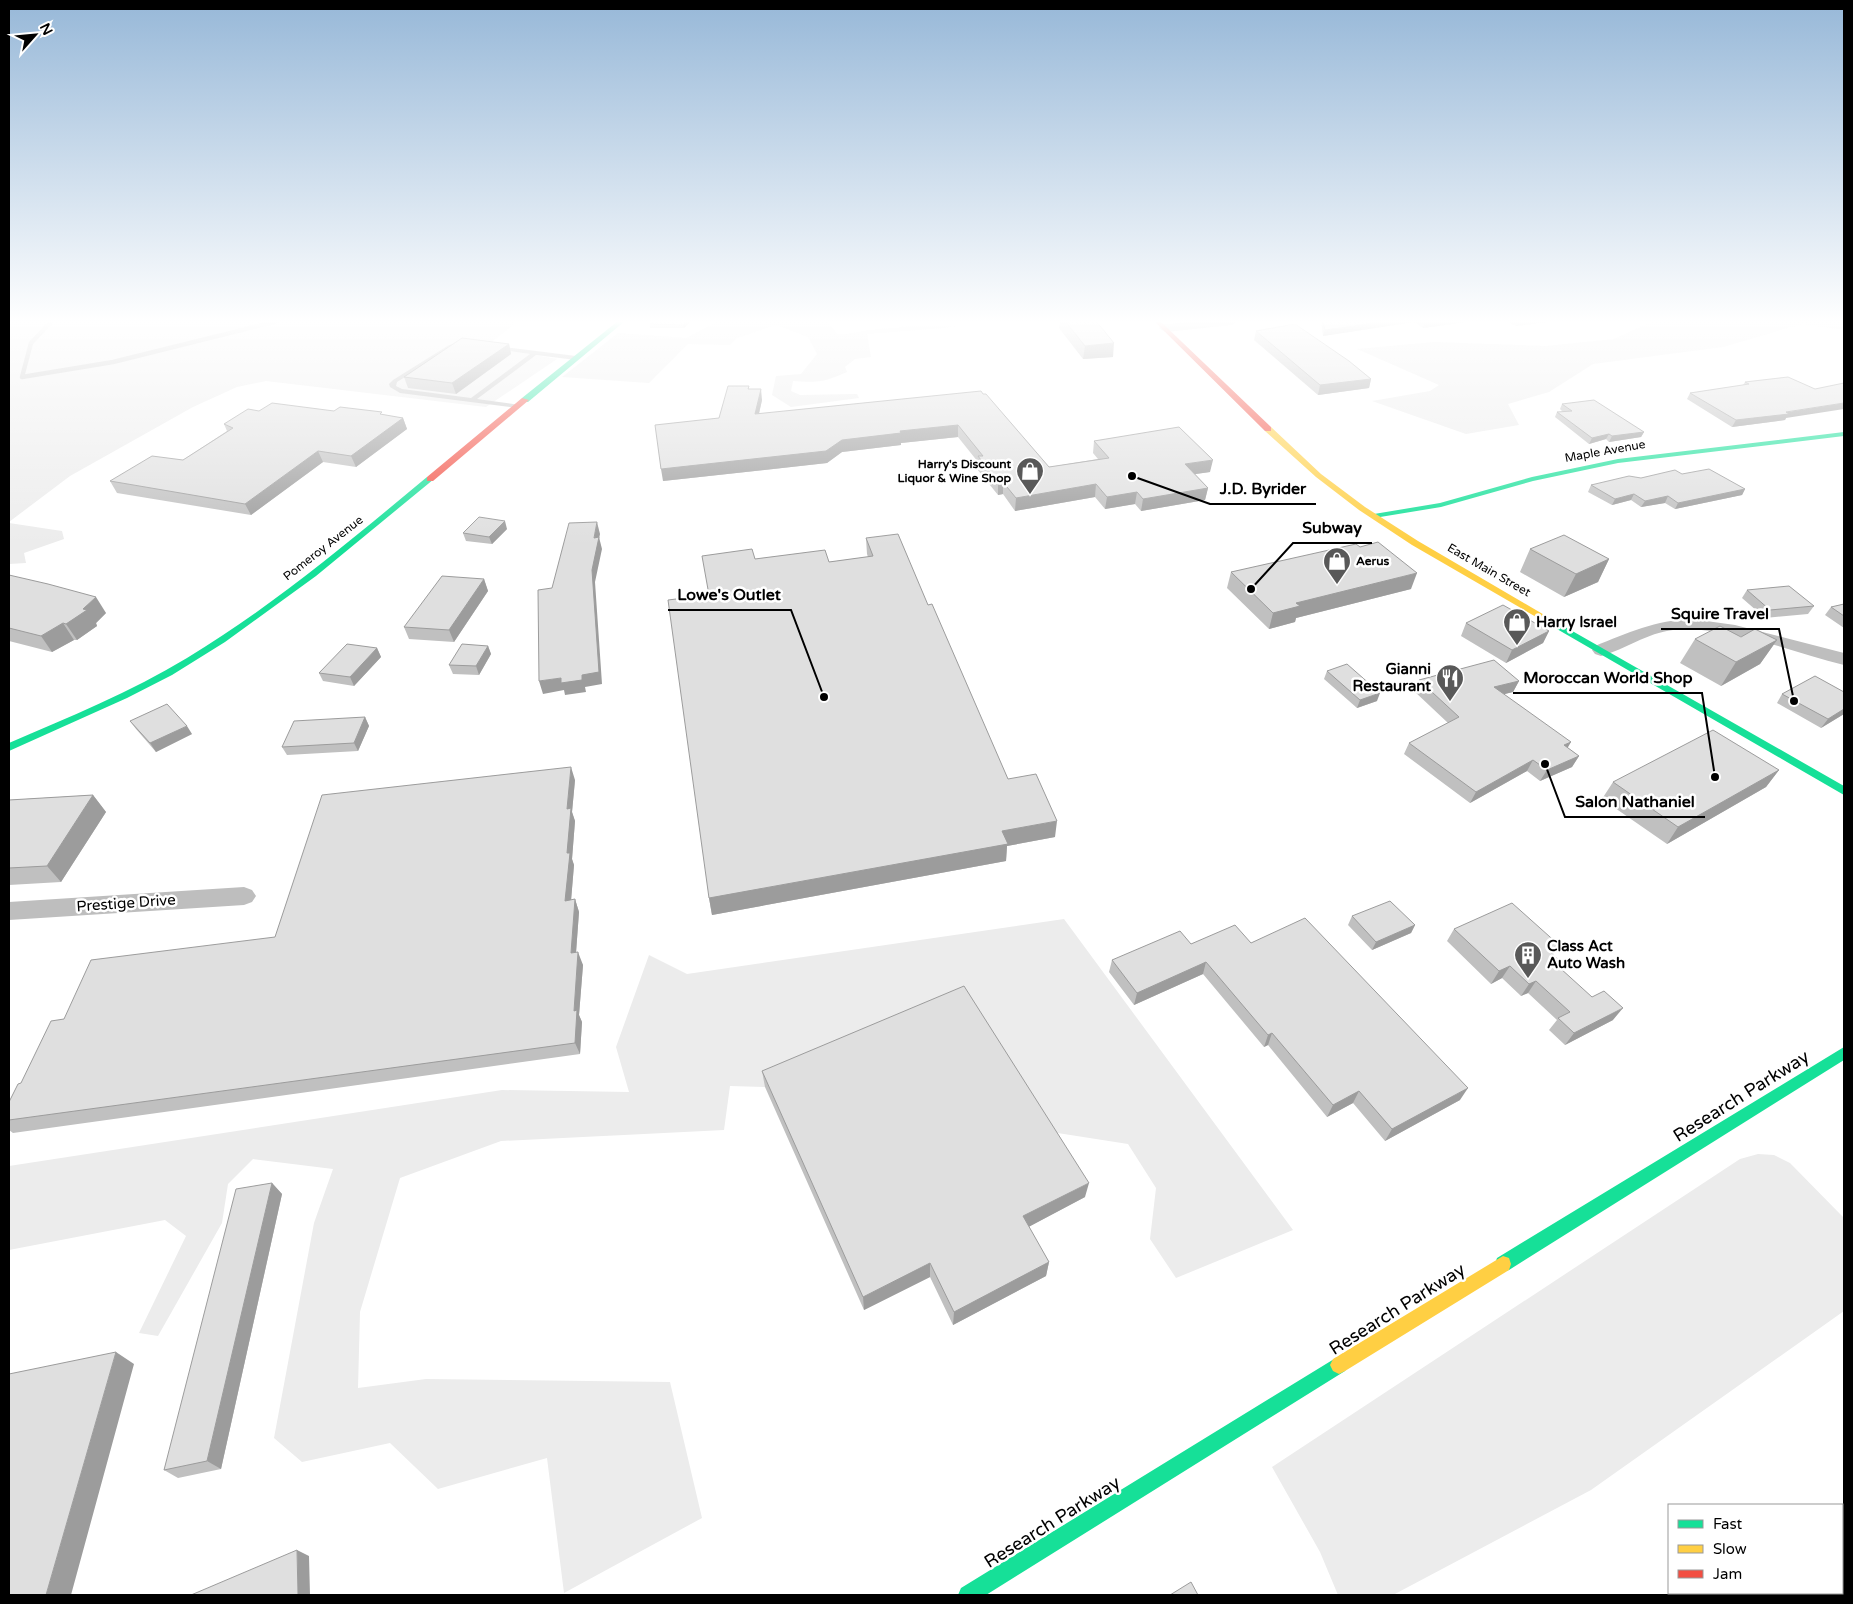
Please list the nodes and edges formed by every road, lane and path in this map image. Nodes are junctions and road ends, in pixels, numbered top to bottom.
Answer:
1 (439, 396) edge
2 (478, 396) edge
3 (530, 396) edge
4 (1235, 396) edge
5 (472, 400) junction
6 (518, 406) junction
7 (1844, 434) edge
8 (1374, 516) junction
9 (1601, 650) junction
10 (1844, 659) edge
11 (9, 747) edge
12 (1844, 791) edge
13 (244, 896) dead end
14 (9, 911) edge
15 (1844, 1053) edge
16 (968, 1595) edge

1 - 5 lane
2 - 5 lane
3 - 6 main road, Pomeroy Avenue
4 - 8 main road, East Main Street
5 - 6 lane
6 - 11 main road, Pomeroy Avenue
7 - 8 main road, Maple Avenue
8 - 9 main road, East Main Street
9 - 10 street
9 - 12 main road, East Main Street
13 - 14 street, Prestige Drive
15 - 16 main road, Research Parkway

